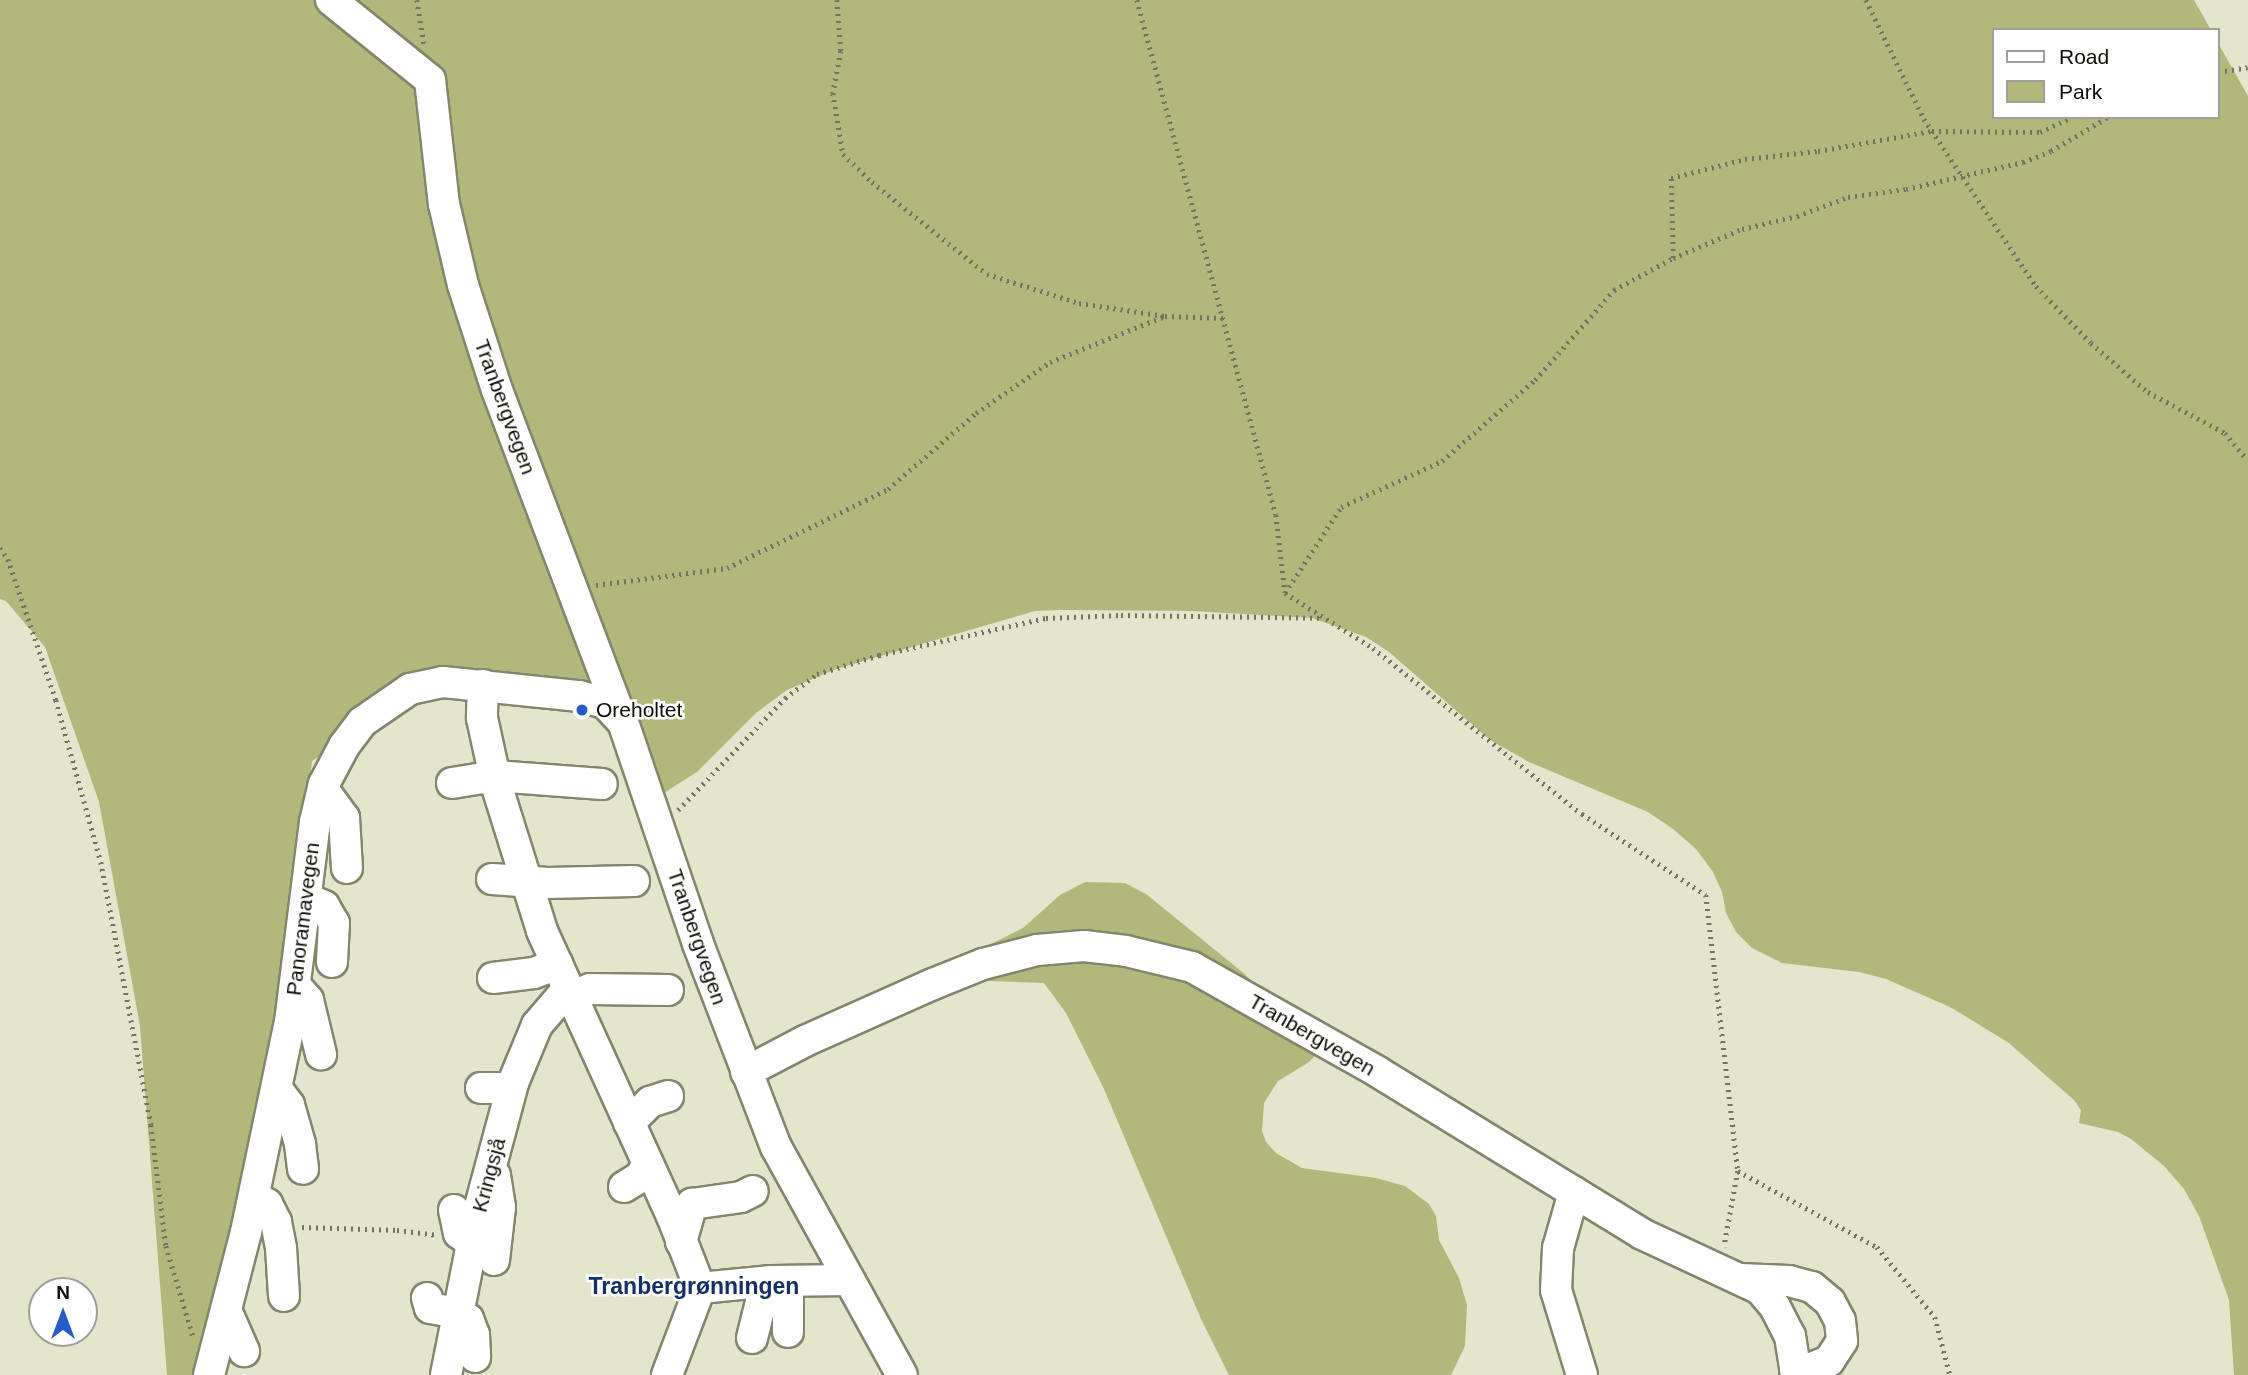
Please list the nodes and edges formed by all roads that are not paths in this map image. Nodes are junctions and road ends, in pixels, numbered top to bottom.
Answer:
1 (331, 0) edge
2 (484, 685) junction
3 (614, 713) junction
4 (495, 776) junction
5 (452, 783) dead end
6 (602, 784) dead end
7 (323, 789) junction
8 (347, 868) dead end
9 (492, 879) dead end
10 (526, 881) junction
11 (634, 881) dead end
12 (306, 898) junction
13 (332, 962) dead end
14 (493, 978) dead end
15 (565, 983) junction
16 (295, 985) junction
17 (667, 990) dead end
18 (321, 1054) dead end
19 (746, 1072) junction
20 (277, 1088) junction
21 (481, 1088) dead end
22 (668, 1096) dead end
23 (509, 1097) junction
24 (629, 1123) junction
25 (648, 1164) junction
26 (303, 1168) dead end
27 (624, 1187) dead end
28 (753, 1191) dead end
29 (1574, 1192) junction
30 (254, 1197) junction
31 (681, 1242) junction
32 (1728, 1275) junction
33 (849, 1280) junction
34 (777, 1281) junction
35 (700, 1289) junction
36 (284, 1296) dead end
37 (427, 1298) dead end
38 (226, 1310) junction
39 (457, 1312) junction
40 (788, 1332) dead end
41 (752, 1338) dead end
42 (244, 1351) dead end
43 (475, 1357) dead end
44 (211, 1368) edge
45 (661, 1369) edge
46 (1795, 1372) edge
47 (446, 1375) edge
48 (902, 1375) edge
49 (1583, 1375) edge

1 - 3 street, Tranbergvegen
2 - 3 street, Panoramavegen
2 - 4 street
2 - 7 street, Panoramavegen
3 - 19 street, Tranbergvegen
4 - 5 street
4 - 6 street
4 - 10 street
7 - 8 street
7 - 12 street, Panoramavegen
9 - 10 street
10 - 11 street
10 - 15 street
12 - 13 street
12 - 16 street, Panoramavegen
14 - 15 street
15 - 17 street
15 - 23 street, Kringsjå
15 - 24 street
16 - 18 street
16 - 20 street, Panoramavegen
19 - 29 street, Tranbergvegen
19 - 33 street, Tranbergvegen
20 - 26 street
20 - 30 street, Panoramavegen
21 - 23 street
22 - 24 street
23 - 39 street, Kringsjå
24 - 25 street
25 - 27 street
25 - 31 street
28 - 31 street
29 - 32 street, Tranbergvegen
29 - 49 street
30 - 36 street
30 - 38 street, Panoramavegen
31 - 35 street
32 - 46 street, Tranbergvegen
32 - 46 street
33 - 34 street
33 - 48 street, Tranbergvegen
34 - 35 street
34 - 40 street
34 - 41 street
35 - 45 street
37 - 39 street
38 - 42 street
38 - 44 street, Panoramavegen
39 - 43 street
39 - 47 street, Kringsjå

